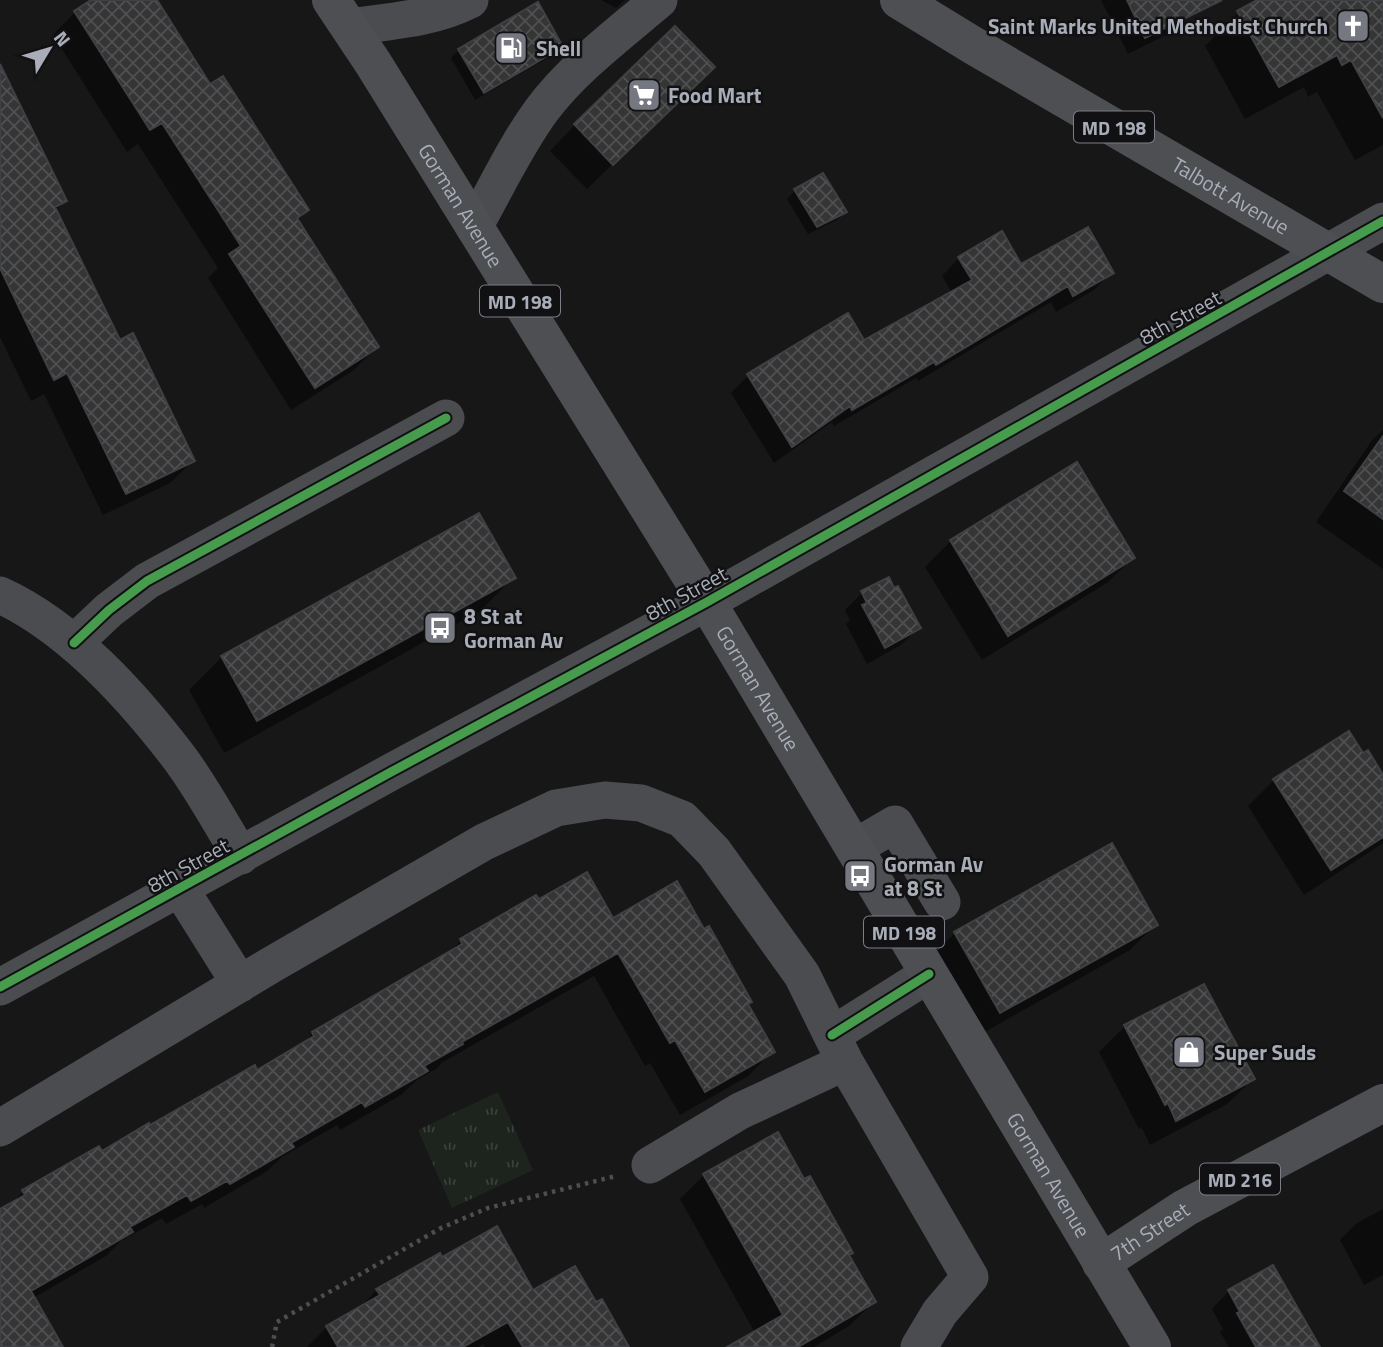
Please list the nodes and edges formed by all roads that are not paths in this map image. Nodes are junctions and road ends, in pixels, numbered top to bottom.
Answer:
1 (470, 0) edge
2 (659, 0) edge
3 (899, 0) edge
4 (340, 14) edge
5 (1383, 221) edge
6 (474, 227) junction
7 (1331, 252) junction
8 (1383, 284) edge
9 (446, 418) dead end
10 (0, 595) edge
11 (707, 602) junction
12 (74, 643) junction
13 (854, 848) junction
14 (241, 856) junction
15 (181, 890) junction
16 (942, 902) dead end
17 (929, 975) junction
18 (240, 984) junction
19 (0, 987) edge
20 (838, 1048) junction
21 (1383, 1103) edge
22 (0, 1128) edge
23 (650, 1165) road end
24 (1101, 1263) junction
25 (919, 1347) edge
26 (1152, 1347) edge

1 - 4 street
2 - 6 street
3 - 7 main road, Talbott Avenue / MD 198
4 - 6 main road, Gorman Avenue / MD 198
5 - 7 street, 8th Street
6 - 11 main road, Gorman Avenue / MD 198
7 - 8 main road, Talbott Avenue / MD 198
7 - 11 street, 8th Street
9 - 12 street
10 - 12 street
11 - 13 main road, Gorman Avenue / MD 198
11 - 14 street, 8th Street
12 - 14 street
13 - 16 street
13 - 17 main road, Gorman Avenue / MD 198
14 - 15 street, 8th Street
15 - 18 street
15 - 19 street, 8th Street
17 - 20 street
17 - 24 main road, Gorman Avenue / MD 198
18 - 20 street
18 - 22 street
20 - 23 street
20 - 25 street
21 - 24 main road, 7th Street / MD 216
24 - 26 main road, Gorman Avenue / MD 198

